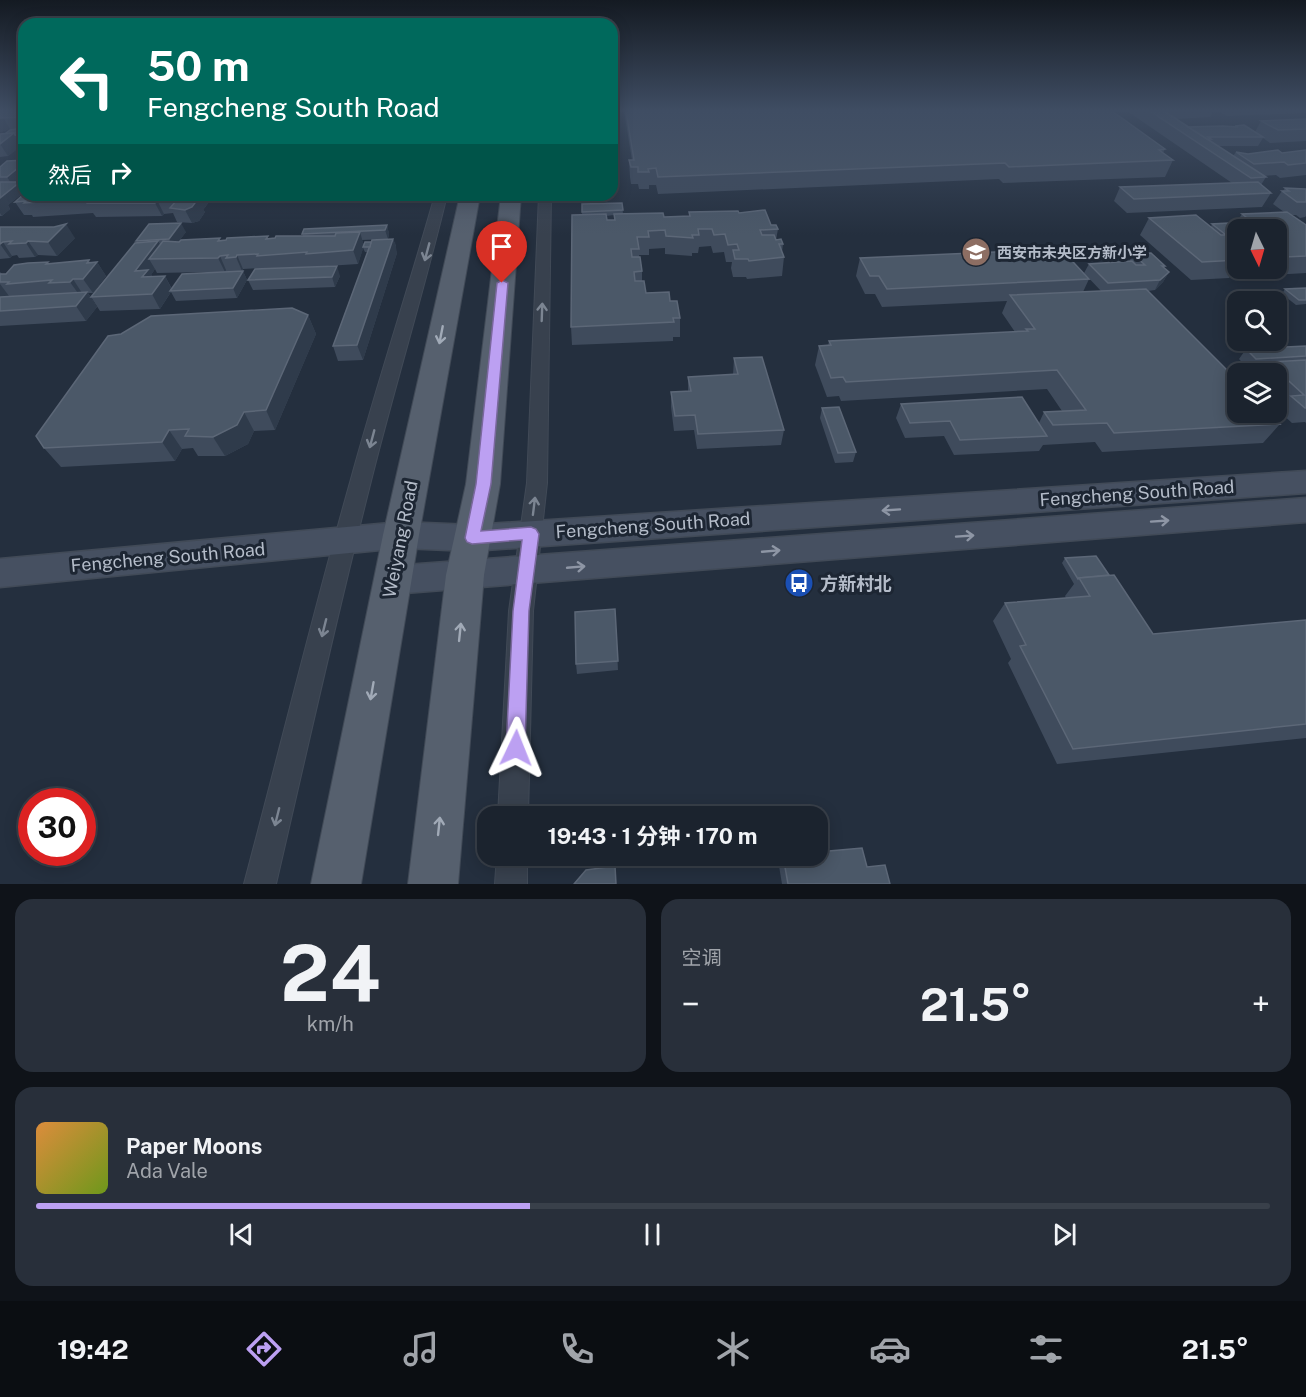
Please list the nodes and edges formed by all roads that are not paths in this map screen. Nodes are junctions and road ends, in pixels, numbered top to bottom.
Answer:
1 (439, 201) edge
2 (469, 201) edge
3 (510, 201) edge
4 (545, 201) edge
5 (1306, 482) edge
6 (1306, 510) edge
7 (531, 534) junction
8 (401, 535) junction
9 (472, 538) junction
10 (345, 540) junction
11 (526, 570) junction
12 (0, 573) edge
13 (465, 575) junction
14 (392, 580) junction
15 (513, 806) edge
16 (511, 866) edge
17 (260, 884) edge
18 (336, 884) edge
19 (433, 884) edge
20 (510, 884) edge

1 -> 10 street
2 -> 8 main road, Weiyang Road
3 - 9 main road
7 -> 4 street
5 -> 7 street, Fengcheng South Road
11 -> 6 street, Fengcheng South Road
7 - 9 street, Fengcheng South Road
7 - 11 street
8 - 9 street, Fengcheng South Road
8 - 10 street, Fengcheng South Road
8 - 14 main road, Weiyang Road
9 - 13 main road
10 - 12 street, Fengcheng South Road
10 -> 17 street
11 - 13 street, Fengcheng South Road
11 - 15 street
13 - 14 street, Fengcheng South Road
19 -> 13 main road
14 -> 18 main road, Weiyang Road
16 - 20 street

